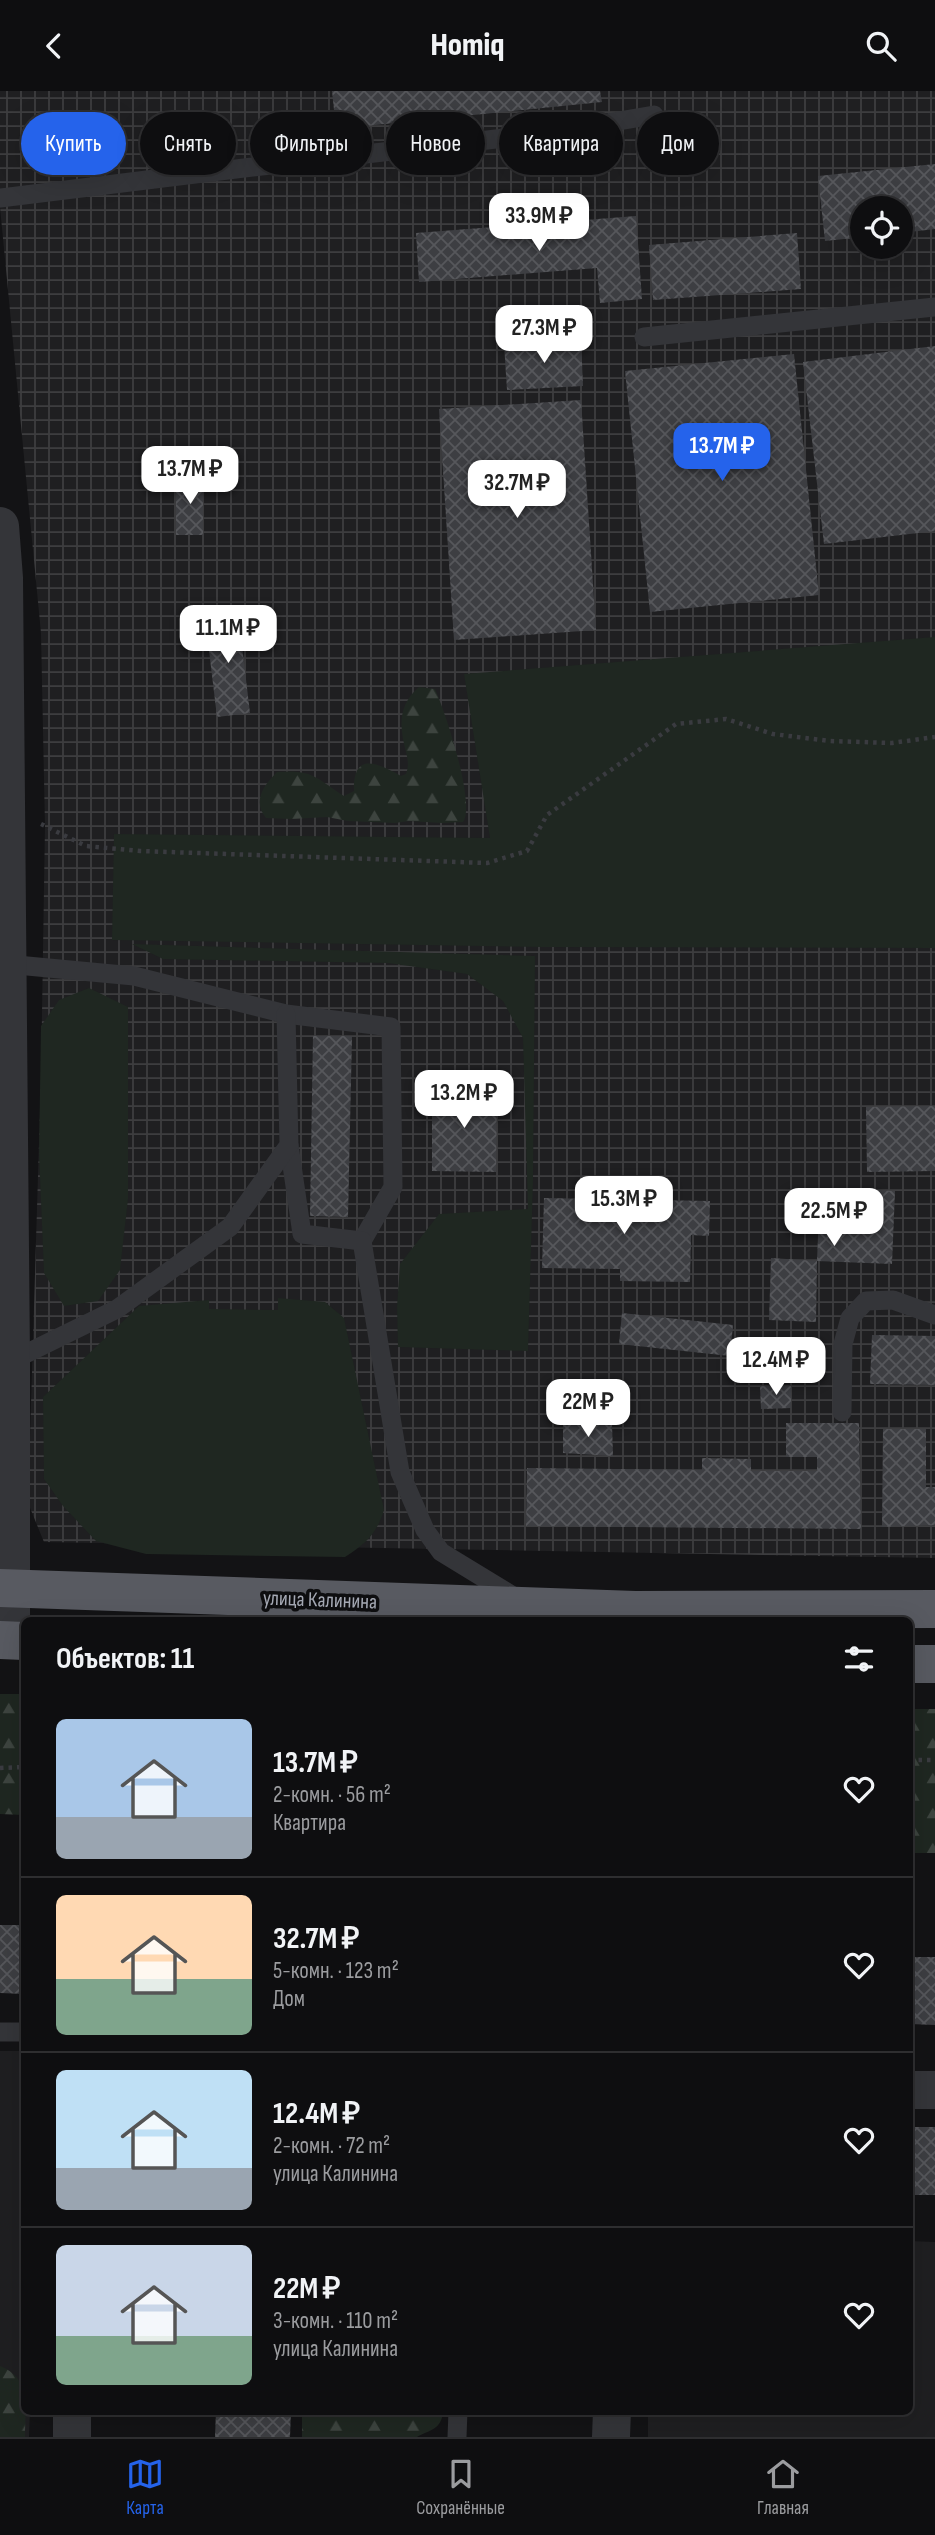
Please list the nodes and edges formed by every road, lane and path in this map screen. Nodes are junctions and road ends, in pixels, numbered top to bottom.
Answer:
1 (637, 118) edge
2 (0, 198) edge
3 (935, 307) edge
4 (644, 337) dead end
5 (0, 526) edge
6 (935, 737) edge
7 (5, 795) junction
8 (6, 964) junction
9 (286, 1014) junction
10 (289, 1145) junction
11 (362, 1241) junction
12 (935, 1315) edge
13 (11, 1361) junction
14 (842, 1412) dead end
15 (5, 1589) edge
16 (531, 1607) junction
17 (935, 1609) edge
18 (634, 1615) edge
19 (12, 1640) edge
20 (913, 1664) edge
21 (935, 1664) edge
22 (913, 1760) edge
23 (935, 1760) edge
24 (21, 1767) edge
25 (0, 1768) edge
26 (0, 2032) edge
27 (21, 2032) edge
28 (913, 2090) edge
29 (935, 2090) edge
30 (72, 2415) edge
31 (458, 2415) edge
32 (612, 2415) edge
33 (72, 2437) edge
34 (457, 2437) edge
35 (611, 2437) edge

1 - 2 lane
3 - 4 lane
5 - 7 street
6 - 7 path
7 - 8 street
8 - 9 lane
8 - 13 street
9 - 10 lane
9 - 11 lane
10 - 11 lane
10 - 13 lane
11 - 16 lane
12 - 14 lane
13 - 15 street
15 - 16 highway, улица Калинина
15 - 19 street
16 - 18 highway, улица Калинина
17 - 18 highway, улица Калинина
20 - 21 highway
22 - 23 path
24 - 25 path
26 - 27 lane
28 - 29 street
30 - 33 street
31 - 34 lane
32 - 35 street

